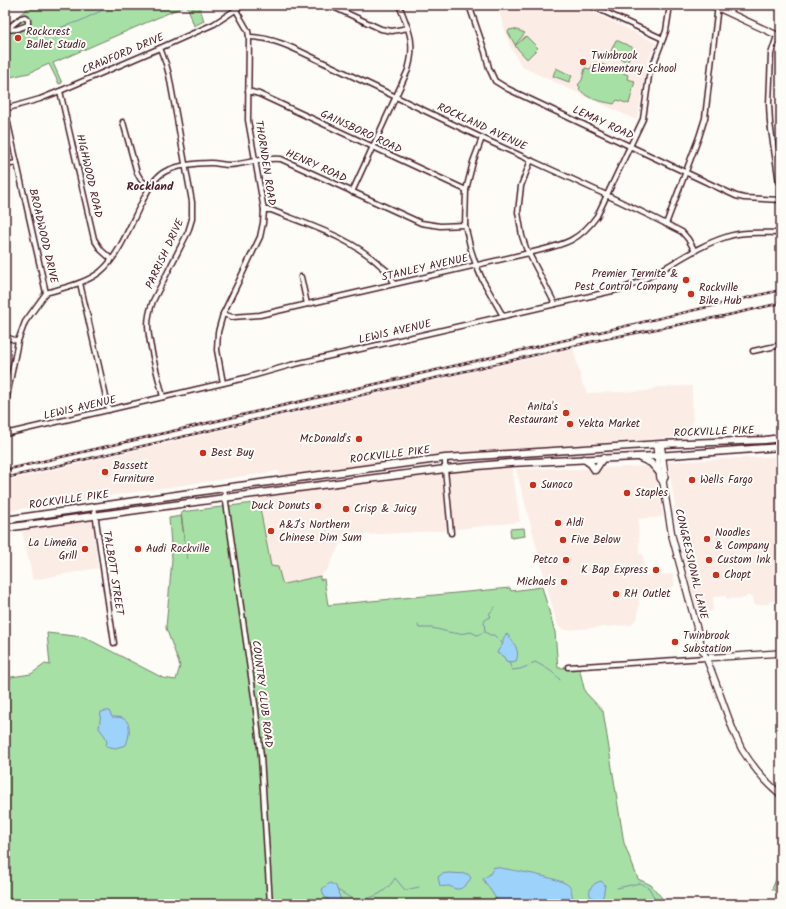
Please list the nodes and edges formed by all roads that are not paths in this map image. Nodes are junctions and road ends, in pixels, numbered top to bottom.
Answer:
1 (243, 5) edge
2 (331, 5) edge
3 (399, 5) edge
4 (469, 5) edge
5 (590, 5) edge
6 (670, 5) edge
7 (712, 5) edge
8 (718, 6) edge
9 (236, 10) junction
10 (408, 28) junction
11 (5, 30) edge
12 (249, 37) junction
13 (779, 37) edge
14 (663, 39) junction
15 (160, 48) junction
16 (60, 91) junction
17 (248, 91) junction
18 (396, 96) junction
19 (5, 109) edge
20 (123, 122) dead end
21 (482, 138) junction
22 (631, 145) junction
23 (372, 147) junction
24 (255, 160) junction
25 (531, 160) junction
26 (17, 163) junction
27 (5, 165) edge
28 (185, 165) junction
29 (686, 172) junction
30 (150, 187) junction
31 (466, 190) junction
32 (352, 192) junction
33 (608, 194) junction
34 (781, 196) edge
35 (781, 200) edge
36 (264, 210) junction
37 (666, 224) junction
38 (465, 225) junction
39 (781, 233) edge
40 (695, 251) junction
41 (528, 253) junction
42 (111, 259) junction
43 (476, 265) junction
44 (301, 277) dead end
45 (80, 283) junction
46 (393, 284) junction
47 (46, 293) junction
48 (307, 304) junction
49 (555, 304) junction
50 (223, 314) junction
51 (503, 316) junction
52 (5, 337) edge
53 (18, 341) junction
54 (781, 345) edge
55 (753, 351) dead end
56 (223, 384) junction
57 (163, 397) junction
58 (5, 407) edge
59 (109, 410) junction
60 (5, 434) edge
61 (781, 438) edge
62 (659, 445) junction
63 (781, 447) edge
64 (660, 455) junction
65 (636, 456) junction
66 (446, 458) junction
67 (603, 458) junction
68 (584, 459) junction
69 (445, 469) junction
70 (659, 472) junction
71 (663, 482) junction
72 (224, 488) junction
73 (160, 497) junction
74 (225, 497) junction
75 (94, 506) junction
76 (161, 506) junction
77 (95, 515) junction
78 (5, 520) edge
79 (5, 528) edge
80 (451, 533) dead end
81 (114, 643) dead end
82 (781, 653) edge
83 (706, 658) junction
84 (568, 667) dead end
85 (781, 795) edge
86 (270, 904) edge

1 - 9 street, CRAWFORD DRIVE
2 - 10 street
3 - 10 street
4 - 22 street, LEMAY ROAD
5 - 14 street
6 - 14 street, STANLEY AVENUE
7 - 8 street
8 - 13 street
8 - 29 street
9 - 12 street, THORNDEN ROAD
9 - 15 street, CRAWFORD DRIVE
10 - 18 street
11 - 11 street
12 - 17 street, THORNDEN ROAD
12 - 18 street, ROCKLAND AVENUE
13 - 34 street
14 - 22 street, STANLEY AVENUE
15 - 16 street, CRAWFORD DRIVE
15 - 28 street, PARRISH DRIVE
16 - 19 street, CRAWFORD DRIVE
16 - 42 street, HIGHWOOD ROAD
17 - 23 street, GAINSBORO ROAD
17 - 24 street, THORNDEN ROAD
18 - 21 street, ROCKLAND AVENUE
18 - 23 street
19 - 26 street, BROADWOOD DRIVE
20 - 30 street
21 - 25 street, ROCKLAND AVENUE
21 - 31 street
22 - 29 street, LEMAY ROAD
22 - 33 street, STANLEY AVENUE
23 - 31 street, GAINSBORO ROAD
23 - 32 street
24 - 28 street, HENRY ROAD
24 - 32 street, HENRY ROAD
24 - 36 street, THORNDEN ROAD
25 - 33 street, ROCKLAND AVENUE
25 - 41 street
26 - 27 street
26 - 47 street, BROADWOOD DRIVE
28 - 30 street, HENRY ROAD
28 - 57 street, PARRISH DRIVE
29 - 35 street, LEMAY ROAD
29 - 37 street
30 - 42 street, HENRY ROAD
31 - 38 street
32 - 38 street, HENRY ROAD
33 - 37 street, ROCKLAND AVENUE
33 - 41 street, STANLEY AVENUE
36 - 46 street
36 - 50 street, THORNDEN ROAD
37 - 40 street, ROCKLAND AVENUE
38 - 43 street
39 - 40 street, LEWIS AVENUE
40 - 49 street, LEWIS AVENUE
41 - 43 street, STANLEY AVENUE
41 - 49 street
42 - 45 street, HENRY ROAD
43 - 46 street, STANLEY AVENUE
43 - 51 street
44 - 48 street
45 - 47 street, HENRY ROAD
45 - 59 street
46 - 48 street, STANLEY AVENUE
47 - 53 street, BROADWOOD DRIVE
48 - 50 street, STANLEY AVENUE
49 - 51 street, LEWIS AVENUE
50 - 56 street, THORNDEN ROAD
51 - 56 street, LEWIS AVENUE
52 - 53 street
53 - 58 street, BROADWOOD DRIVE
54 - 55 street
56 - 57 street, LEWIS AVENUE
57 - 59 street, LEWIS AVENUE
59 - 60 street, LEWIS AVENUE
61 - 62 main road, ROCKVILLE PIKE
62 - 64 street, CONGRESSIONAL LANE
62 - 66 main road, ROCKVILLE PIKE
63 - 64 main road, ROCKVILLE PIKE
64 - 65 main road, ROCKVILLE PIKE
64 - 70 street, CONGRESSIONAL LANE
64 - 71 street, CONGRESSIONAL LANE
65 - 67 main road, ROCKVILLE PIKE
65 - 70 main road
66 - 69 street
66 - 72 main road, ROCKVILLE PIKE
67 - 68 main road, ROCKVILLE PIKE
67 - 68 main road
68 - 69 main road, ROCKVILLE PIKE
69 - 74 main road, ROCKVILLE PIKE
69 - 80 street
70 - 71 street, CONGRESSIONAL LANE
71 - 83 street, CONGRESSIONAL LANE
72 - 73 main road, ROCKVILLE PIKE
72 - 74 street, COUNTRY CLUB ROAD
73 - 75 main road, ROCKVILLE PIKE
73 - 76 main road
74 - 76 main road, ROCKVILLE PIKE
74 - 86 street, COUNTRY CLUB ROAD
75 - 77 street, TALBOTT STREET
75 - 78 main road, ROCKVILLE PIKE
76 - 77 main road, ROCKVILLE PIKE
77 - 79 main road, ROCKVILLE PIKE
77 - 81 street, TALBOTT STREET
82 - 83 street
83 - 84 street
83 - 85 street, CONGRESSIONAL LANE

